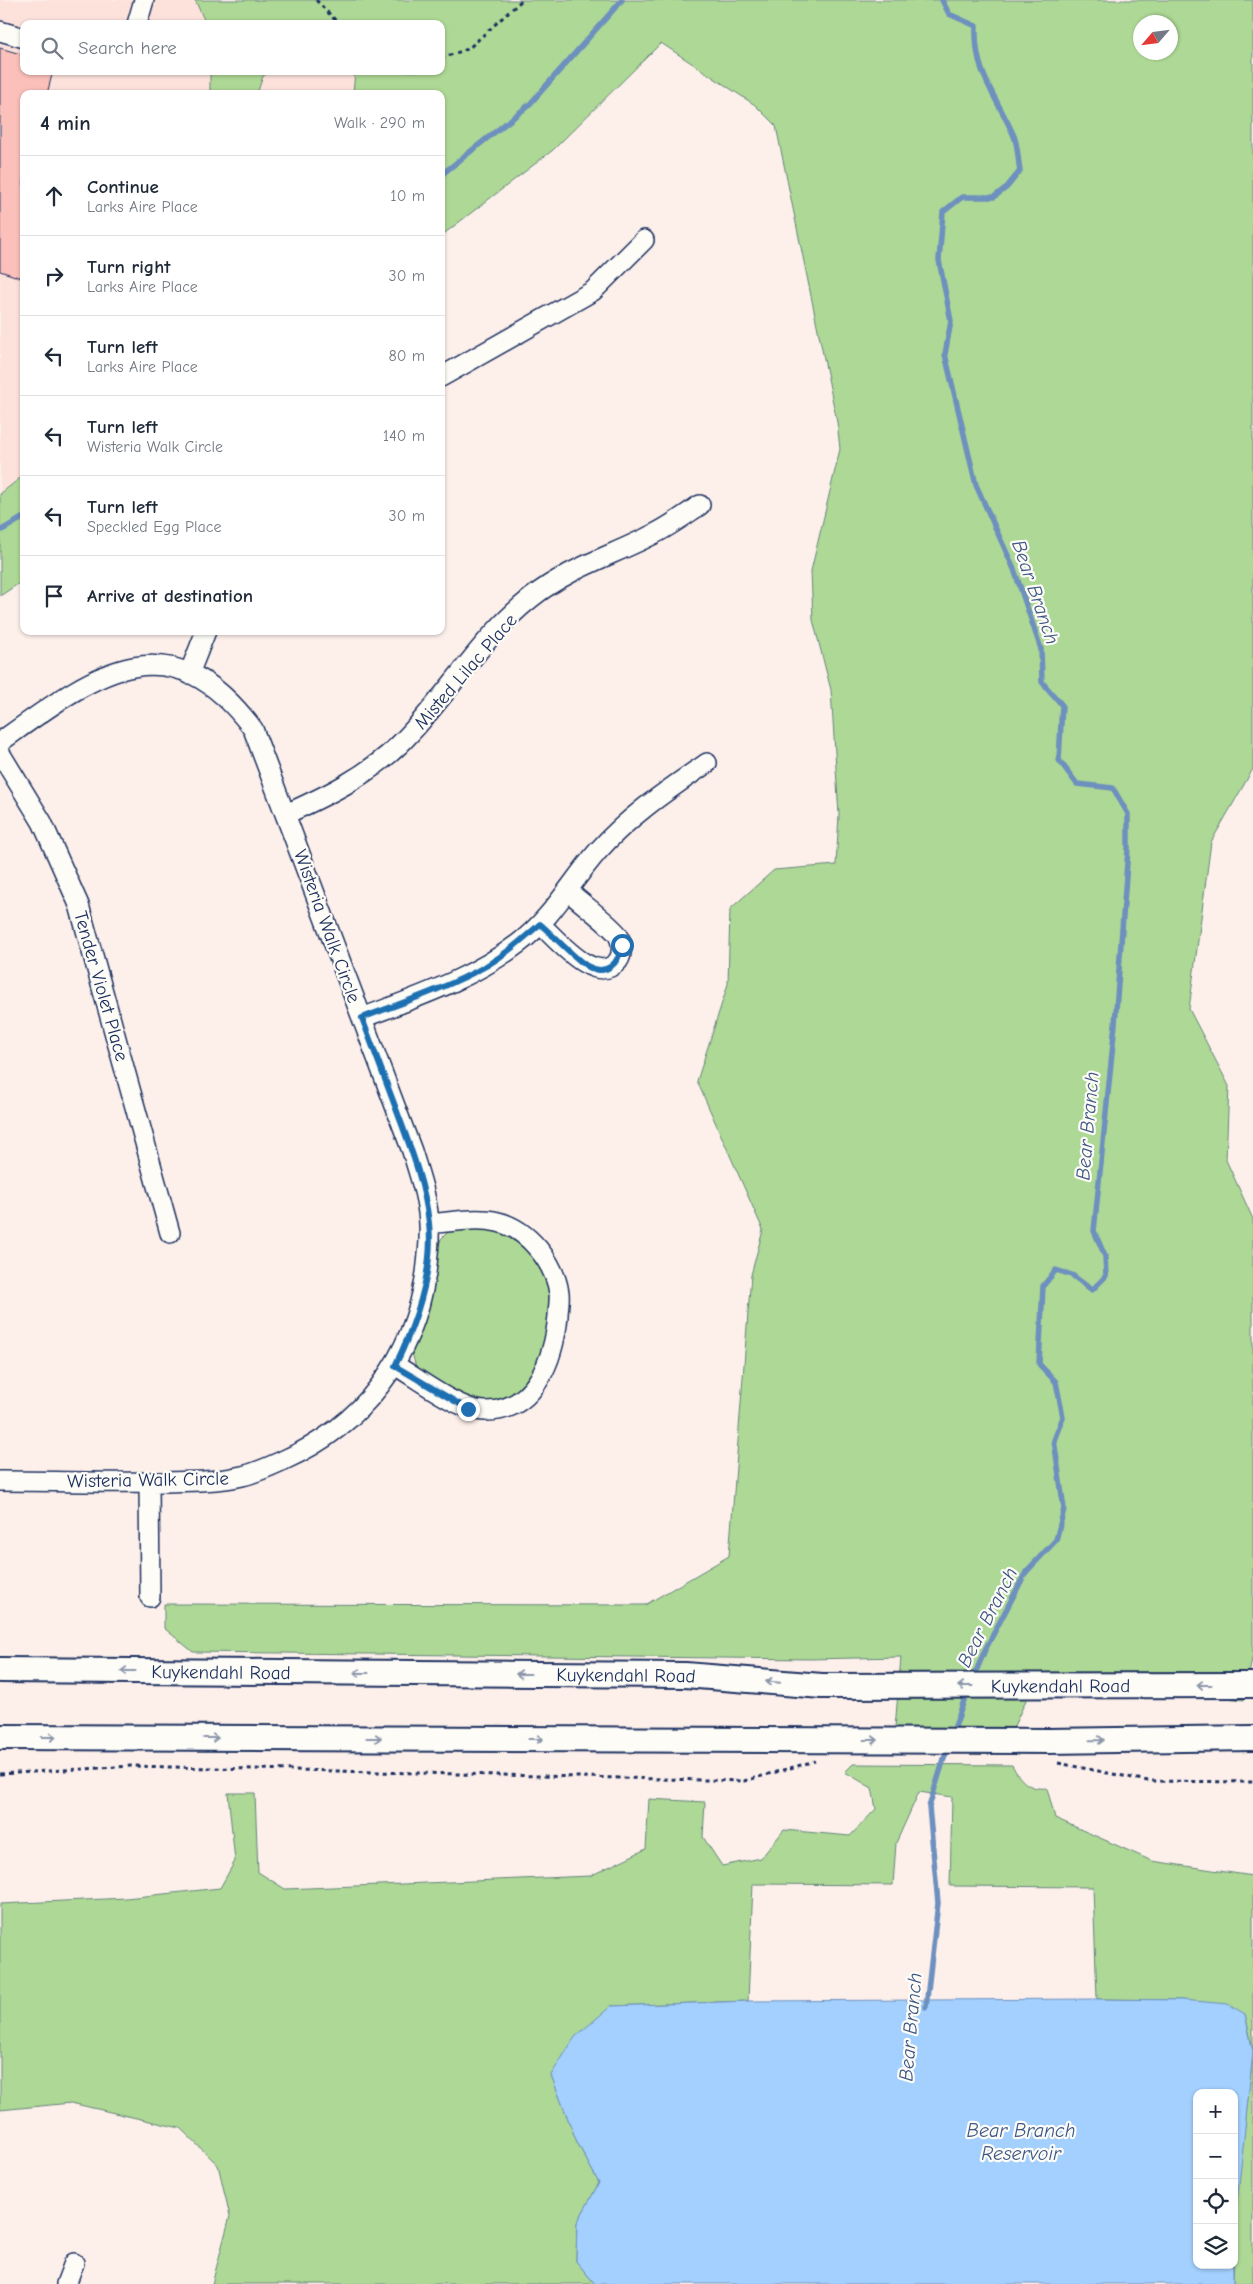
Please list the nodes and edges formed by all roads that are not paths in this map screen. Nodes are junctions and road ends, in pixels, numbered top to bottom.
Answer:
1 (144, 0) edge
2 (138, 20) edge
3 (0, 31) edge
4 (20, 37) edge
5 (644, 240) dead end
6 (445, 375) edge
7 (700, 505) dead end
8 (204, 635) edge
9 (189, 674) junction
10 (0, 742) edge
11 (0, 753) edge
12 (707, 763) dead end
13 (286, 814) junction
14 (568, 891) junction
15 (540, 924) junction
16 (362, 1018) junction
17 (429, 1224) junction
18 (170, 1233) dead end
19 (395, 1366) junction
20 (0, 1480) edge
21 (148, 1482) junction
22 (150, 1596) dead end
23 (0, 1670) edge
24 (1253, 1685) edge
25 (0, 1737) edge
26 (1253, 1738) edge
27 (74, 2263) dead end
28 (66, 2284) edge

1 - 2 street
3 - 4 street
5 - 6 street
7 - 13 street, Misted Lilac Place
8 - 9 street
9 - 10 street, Wisteria Walk Circle
9 - 13 street, Wisteria Walk Circle
11 - 18 street, Tender Violet Place
12 - 14 street
13 - 16 street, Wisteria Walk Circle
14 - 15 street
14 - 15 street
15 - 16 street
16 - 17 street, Wisteria Walk Circle
17 - 19 street, Wisteria Walk Circle
17 - 19 street
19 - 21 street, Wisteria Walk Circle
20 - 21 street, Wisteria Walk Circle
21 - 22 street
24 -> 23 main road, Kuykendahl Road
25 -> 26 main road
27 - 28 street

